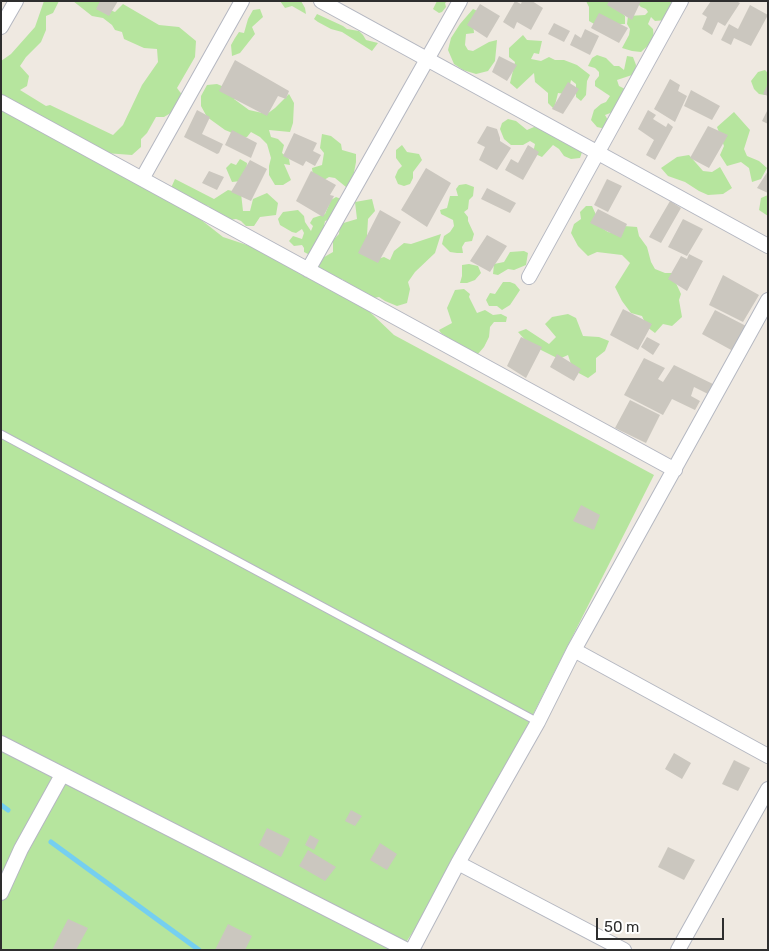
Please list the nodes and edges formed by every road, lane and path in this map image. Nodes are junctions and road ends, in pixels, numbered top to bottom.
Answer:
1 (16, 1) edge
2 (242, 1) edge
3 (321, 1) edge
4 (460, 1) edge
5 (681, 1) edge
6 (1, 27) edge
7 (427, 60) junction
8 (1, 102) edge
9 (598, 153) junction
10 (142, 179) junction
11 (768, 246) edge
12 (308, 270) junction
13 (529, 276) dead end
14 (768, 300) edge
15 (1, 434) edge
16 (675, 470) junction
17 (574, 650) junction
18 (538, 722) junction
19 (1, 743) edge
20 (768, 756) edge
21 (62, 774) junction
22 (768, 789) edge
23 (458, 864) junction
24 (1, 893) edge
25 (407, 950) edge
26 (412, 950) edge
27 (624, 950) edge
28 (678, 950) edge

1 - 6 street
2 - 10 street
3 - 7 street
4 - 7 street
5 - 9 street
7 - 9 street
7 - 12 street
8 - 10 street
9 - 11 street
9 - 13 street
10 - 12 street
12 - 16 street
14 - 16 street
15 - 18 lane
16 - 17 street
17 - 18 street
17 - 20 street
18 - 23 street
19 - 21 street
21 - 24 street
21 - 25 street
22 - 28 street
23 - 26 street
23 - 27 street

